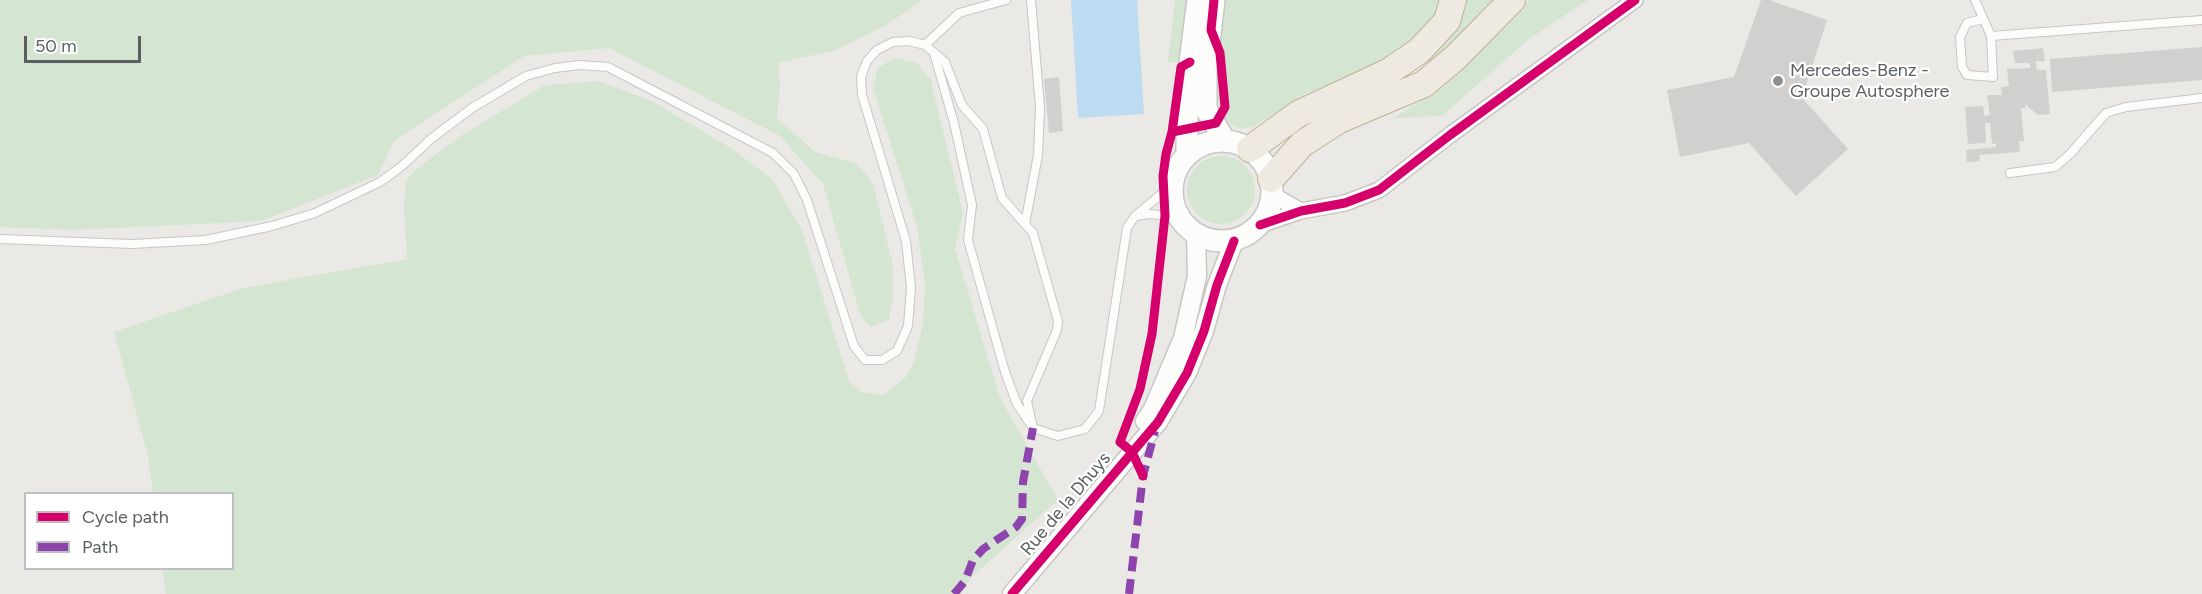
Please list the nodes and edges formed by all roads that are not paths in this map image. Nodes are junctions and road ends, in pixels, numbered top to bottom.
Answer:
1 (1006, 0) edge
2 (1030, 0) edge
3 (1198, 0) edge
4 (1214, 0) edge
5 (1453, 0) edge
6 (1512, 0) edge
7 (1635, 0) edge
8 (1976, 0) edge
9 (1983, 19) junction
10 (2202, 20) edge
11 (1990, 36) junction
12 (925, 45) junction
13 (933, 52) junction
14 (2202, 98) edge
15 (970, 115) junction
16 (954, 123) junction
17 (1226, 141) junction
18 (1250, 149) junction
19 (1187, 155) junction
20 (2010, 173) dead end
21 (1173, 185) junction
22 (1272, 187) junction
23 (1301, 211) junction
24 (1135, 216) junction
25 (1179, 217) junction
26 (1025, 224) junction
27 (1260, 225) junction
28 (1196, 235) junction
29 (0, 239) edge
30 (1234, 241) junction
31 (1033, 428) junction
32 (1117, 469) junction
33 (1012, 594) edge

1 - 12 lane
2 - 26 lane
3 - 19 main road
4 - 17 main road
5 - 18 highway
6 - 22 highway
7 - 23 street
8 - 9 lane
9 - 11 lane
9 - 11 lane
10 - 11 lane
12 - 13 lane
12 - 29 lane
13 - 15 lane
13 - 16 lane
14 - 20 lane
15 - 16 lane
15 - 26 lane
16 - 31 lane
17 - 18 main road
17 - 19 main road
18 - 22 main road
19 - 21 main road
21 - 24 lane
21 - 25 main road
22 - 23 street
22 - 27 main road
23 - 27 street
24 - 25 lane
24 - 31 lane
25 - 28 main road
26 - 31 lane
27 - 30 main road
28 - 30 main road
28 - 32 street, Rue de la Dhuys
30 - 32 street, Rue de la Dhuys
32 - 33 street, Rue de la Dhuys

